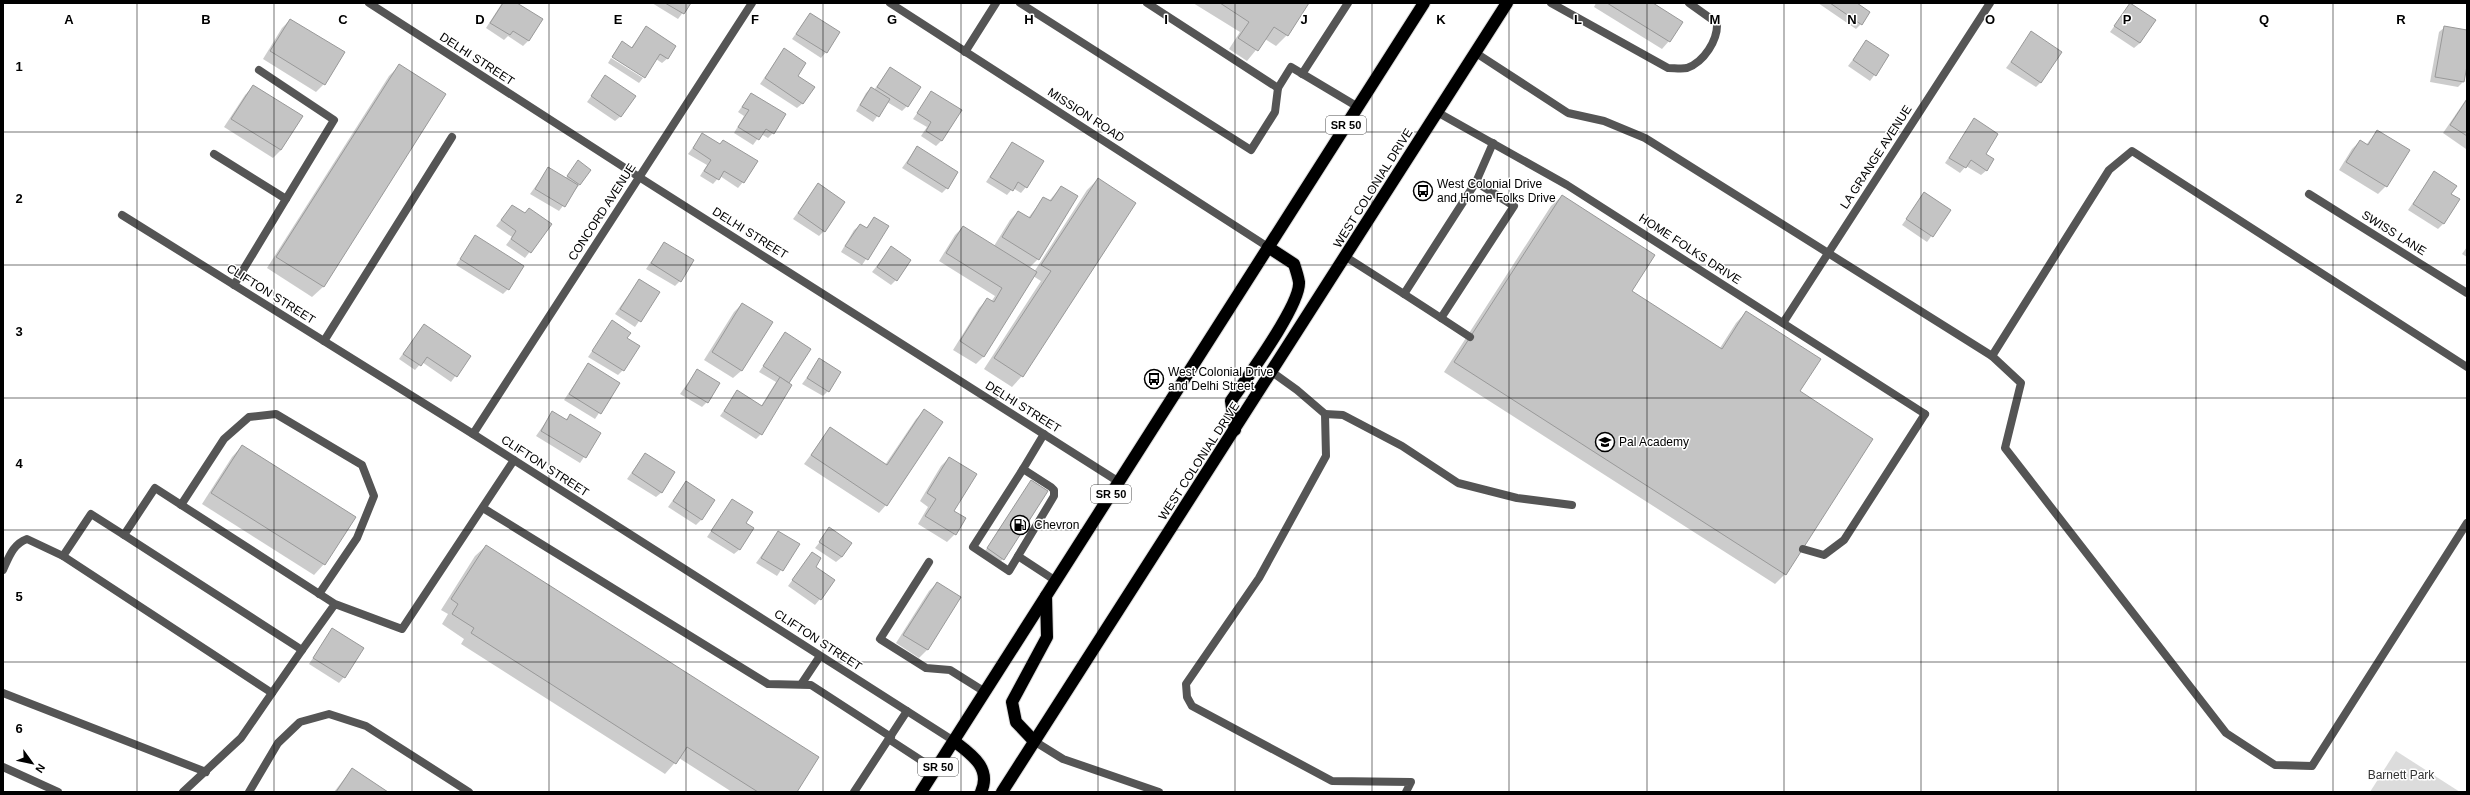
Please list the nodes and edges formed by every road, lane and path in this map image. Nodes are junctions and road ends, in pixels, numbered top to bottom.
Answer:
1 (369, 3) edge
2 (752, 3) edge
3 (890, 3) edge
4 (996, 3) edge
5 (1020, 3) edge
6 (1147, 3) edge
7 (1348, 3) edge
8 (1424, 3) edge
9 (1508, 3) edge
10 (1551, 3) edge
11 (1689, 3) edge
12 (1990, 3) edge
13 (965, 52) junction
14 (1476, 53) junction
15 (259, 70) dead end
16 (1302, 74) junction
17 (1278, 88) junction
18 (1358, 107) junction
19 (1437, 112) junction
20 (452, 137) dead end
21 (1493, 143) junction
22 (214, 154) dead end
23 (639, 178) junction
24 (1476, 182) junction
25 (2309, 194) dead end
26 (286, 199) junction
27 (122, 215) dead end
28 (1268, 247) junction
29 (1828, 253) junction
30 (1346, 257) junction
31 (234, 285) junction
32 (2467, 293) edge
33 (1404, 294) junction
34 (1441, 318) junction
35 (1783, 323) junction
36 (1470, 337) dead end
37 (324, 341) junction
38 (1992, 356) junction
39 (2467, 367) edge
40 (1272, 372) junction
41 (1325, 414) junction
42 (1235, 430) junction
43 (472, 434) junction
44 (1044, 434) junction
45 (514, 460) junction
46 (1023, 469) junction
47 (1119, 482) junction
48 (181, 505) junction
49 (1572, 505) dead end
50 (483, 508) junction
51 (2467, 524) edge
52 (124, 535) junction
53 (1803, 549) dead end
54 (63, 556) junction
55 (1018, 556) junction
56 (929, 562) dead end
57 (3, 570) edge
58 (1056, 581) junction
59 (319, 594) junction
60 (1046, 596) junction
61 (335, 604) junction
62 (302, 650) junction
63 (820, 656) junction
64 (802, 683) junction
65 (3, 692) edge
66 (985, 692) junction
67 (272, 693) junction
68 (907, 711) junction
69 (891, 738) junction
70 (954, 741) junction
71 (1034, 741) junction
72 (3, 767) edge
73 (936, 770) junction
74 (206, 772) junction
75 (58, 792) edge
76 (183, 792) edge
77 (248, 792) edge
78 (469, 792) edge
79 (854, 792) edge
80 (921, 792) edge
81 (981, 792) edge
82 (1002, 792) edge
83 (1159, 792) edge
84 (1406, 792) edge

1 - 23 street, DELHI STREET
2 - 23 street, CONCORD AVENUE
3 - 13 street, MISSION ROAD
4 - 13 street
5 - 17 street
6 - 17 street
7 - 16 street
8 - 18 highway, SR 50
9 - 14 highway, WEST COLONIAL DRIVE
10 - 11 street
12 - 29 street, LA GRANGE AVENUE
13 - 28 street, MISSION ROAD
14 - 19 highway, WEST COLONIAL DRIVE
14 - 29 street
15 - 26 street
16 - 17 street
16 - 18 street
18 - 28 highway, SR 50
19 - 21 street, HOME FOLKS DRIVE
19 - 30 highway, WEST COLONIAL DRIVE
20 - 37 street
21 - 24 street
21 - 35 street, HOME FOLKS DRIVE
22 - 26 street
23 - 43 street, CONCORD AVENUE
23 - 44 street, DELHI STREET
24 - 33 street
24 - 34 street
25 - 32 street, SWISS LANE
26 - 31 street
27 - 31 street, CLIFTON STREET
28 - 42 highway
28 - 47 highway, SR 50
29 - 35 street, LA GRANGE AVENUE
29 - 38 street
30 - 33 street
30 - 40 highway, WEST COLONIAL DRIVE
31 - 37 street, CLIFTON STREET
33 - 34 street
34 - 36 street
35 - 53 street, HOME FOLKS DRIVE
37 - 43 street, CLIFTON STREET
38 - 39 street
38 - 51 street
40 - 41 street
40 - 42 highway, WEST COLONIAL DRIVE
41 - 49 street
41 - 84 street
42 - 71 highway, WEST COLONIAL DRIVE
43 - 45 street, CLIFTON STREET
44 - 46 street
44 - 47 street, DELHI STREET
45 - 50 street
45 - 63 street, CLIFTON STREET
46 - 55 street
46 - 55 street
47 - 58 highway, SR 50
48 - 52 street
48 - 59 street
48 - 59 street
50 - 61 street
50 - 64 street
52 - 54 street
52 - 62 street
54 - 57 street
54 - 67 street
55 - 58 street
56 - 66 street
58 - 60 highway, SR 50
59 - 61 street
60 - 66 highway, SR 50
60 - 71 highway
61 - 62 street
62 - 67 street
63 - 64 street
63 - 68 street, CLIFTON STREET
64 - 69 street
65 - 74 street
66 - 70 highway, SR 50
67 - 74 street
68 - 69 street
68 - 70 street, CLIFTON STREET
69 - 73 street
69 - 79 street
70 - 73 highway, SR 50
70 - 81 highway
71 - 82 highway, WEST COLONIAL DRIVE
71 - 83 street
72 - 75 street
73 - 80 highway, SR 50
74 - 76 street
77 - 78 street

